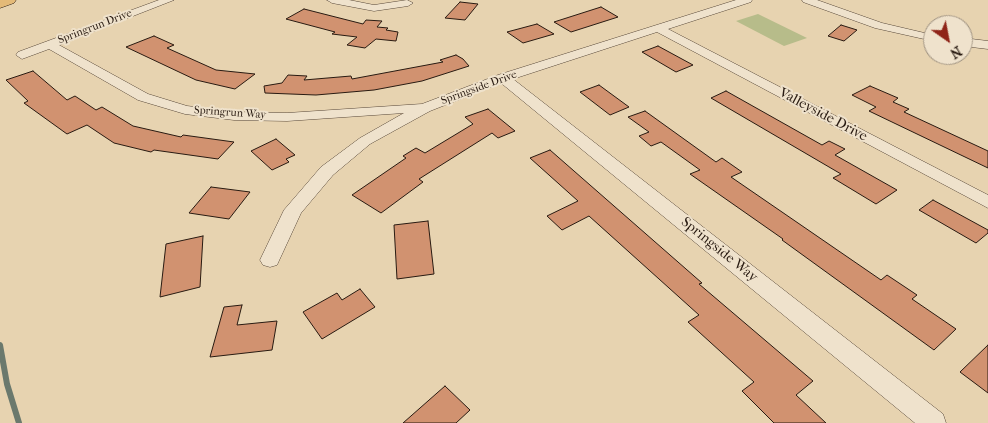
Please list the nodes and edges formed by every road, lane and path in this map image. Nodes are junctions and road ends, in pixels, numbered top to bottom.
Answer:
1 (8, 0) edge
2 (169, 0) edge
3 (332, 0) edge
4 (747, 0) edge
5 (807, 0) edge
6 (0, 3) edge
7 (408, 3) dead end
8 (659, 28) junction
9 (923, 36) edge
10 (973, 43) edge
11 (50, 44) junction
12 (988, 45) edge
13 (22, 55) dead end
14 (503, 78) junction
15 (425, 108) junction
16 (988, 202) edge
17 (270, 260) dead end
18 (934, 423) edge

1 - 6 highway
2 - 11 street, Springrun Drive
3 - 7 street
4 - 8 street, Springside Drive
5 - 9 street
8 - 14 street, Springside Drive
8 - 16 street, Valleyside Drive
10 - 12 street
11 - 13 street, Springrun Drive
11 - 15 street, Springrun Way
14 - 15 street, Springside Drive
14 - 18 street, Springside Way
15 - 17 street, Springside Drive

